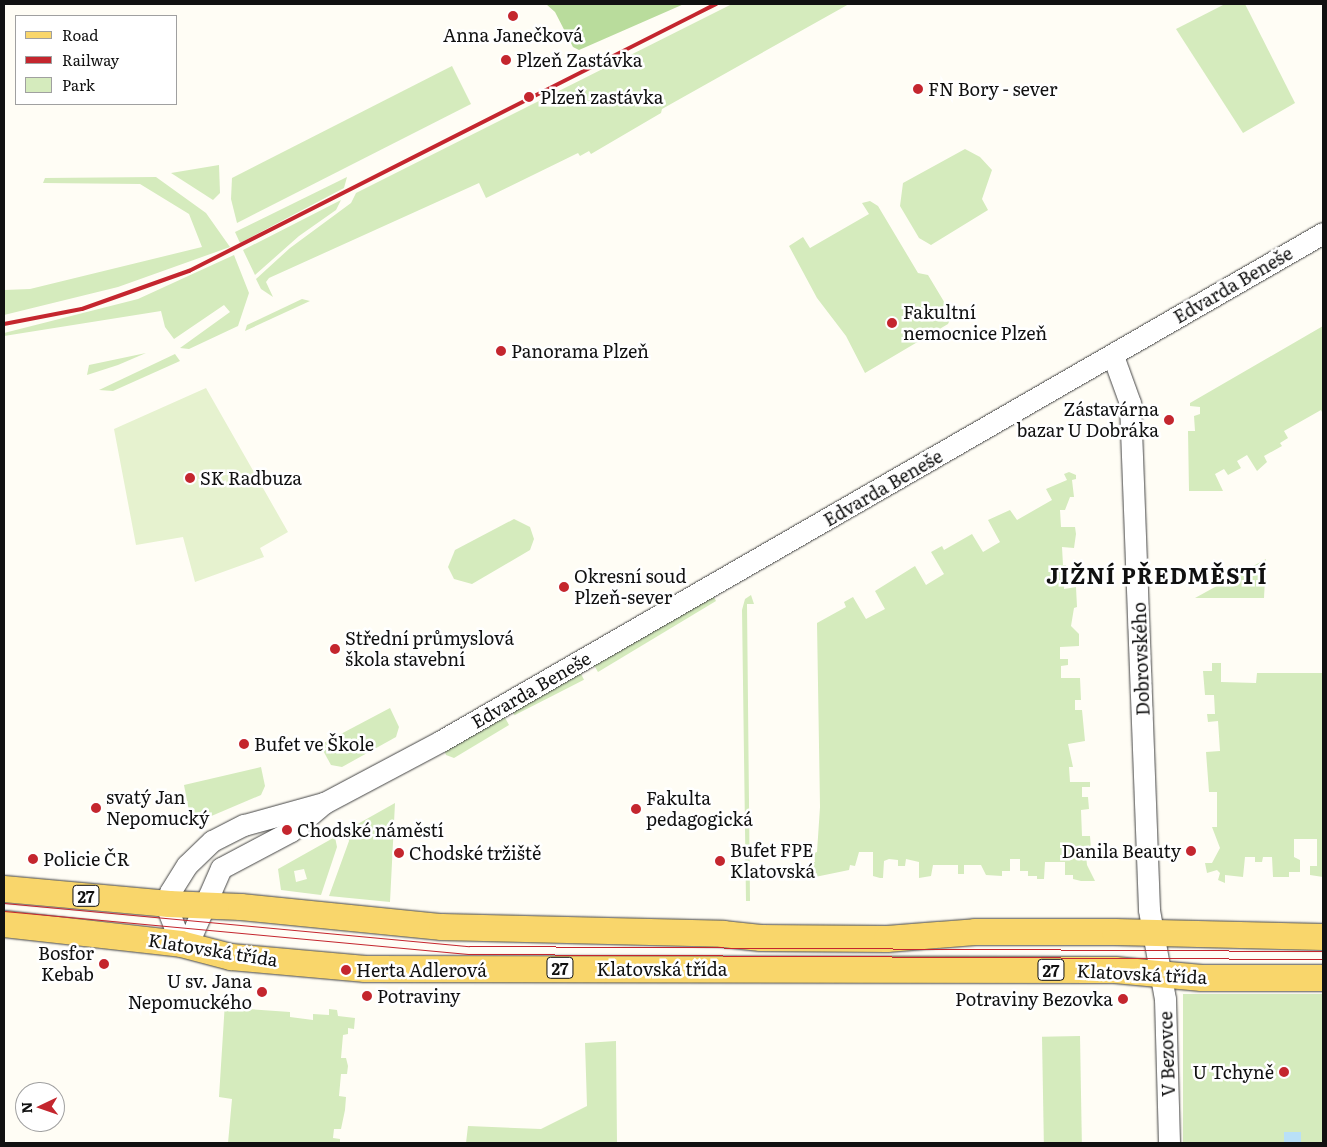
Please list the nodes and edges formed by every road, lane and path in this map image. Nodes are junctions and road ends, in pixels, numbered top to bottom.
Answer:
1 (1323, 233) edge
2 (1112, 356) junction
3 (324, 802) junction
4 (4, 889) edge
5 (169, 904) junction
6 (203, 906) junction
7 (4, 924) edge
8 (1154, 935) junction
9 (1323, 937) edge
10 (181, 944) junction
11 (1160, 975) junction
12 (1323, 978) edge
13 (1169, 1143) edge

1 - 2 street, Edvarda Beneše
2 - 3 street, Edvarda Beneše
2 - 8 street, Dobrovského
3 - 5 street
3 - 6 street
4 - 5 main road, Klatovská třída / 27
5 - 6 main road, Klatovská třída / 27
5 - 10 street
6 - 8 main road, Klatovská třída / 27
6 - 10 street
7 - 10 main road, Klatovská třída / 27
8 - 9 main road, Klatovská třída / 27
8 - 11 street, V Bezovce
10 - 11 main road, Klatovská třída / 27
11 - 12 main road, Klatovská třída / 27
11 - 13 street, V Bezovce

